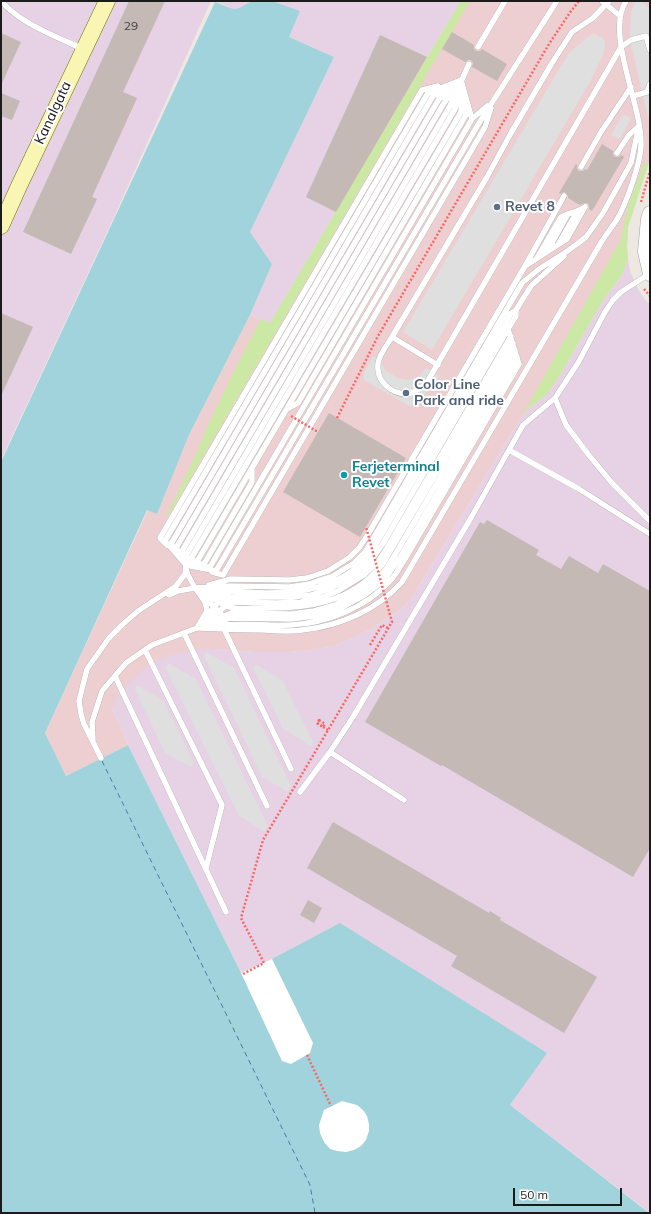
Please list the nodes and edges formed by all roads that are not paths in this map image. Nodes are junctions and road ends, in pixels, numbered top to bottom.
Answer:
1 (2, 1) edge
2 (106, 1) edge
3 (505, 1) edge
4 (557, 1) edge
5 (626, 1) edge
6 (606, 2) edge
7 (620, 16) junction
8 (478, 47) dead end
9 (621, 47) junction
10 (84, 50) junction
11 (650, 50) edge
12 (469, 64) dead end
13 (461, 80) junction
14 (650, 84) edge
15 (631, 87) junction
16 (633, 96) junction
17 (493, 100) junction
18 (472, 119) junction
19 (639, 126) junction
20 (617, 153) dead end
21 (581, 167) dead end
22 (564, 196) dead end
23 (577, 212) junction
24 (650, 213) edge
25 (568, 214) junction
26 (1, 226) edge
27 (577, 244) junction
28 (558, 245) junction
29 (547, 252) junction
30 (536, 259) junction
31 (525, 266) junction
32 (650, 274) edge
33 (516, 310) junction
34 (508, 329) junction
35 (511, 336) junction
36 (392, 337) junction
37 (513, 343) junction
38 (515, 350) junction
39 (438, 365) junction
40 (555, 398) junction
41 (298, 403) junction
42 (286, 409) junction
43 (299, 416) junction
44 (509, 450) junction
45 (252, 468) junction
46 (265, 475) junction
47 (252, 482) junction
48 (650, 521) edge
49 (650, 534) edge
50 (186, 565) junction
51 (196, 588) junction
52 (153, 602) junction
53 (223, 606) junction
54 (197, 628) junction
55 (224, 629) junction
56 (184, 633) junction
57 (145, 650) junction
58 (115, 676) junction
59 (330, 752) junction
60 (291, 769) dead end
61 (300, 792) dead end
62 (404, 800) dead end
63 (267, 806) dead end
64 (206, 868) junction
65 (226, 912) dead end

1 - 10 lane
2 - 10 main road, Kanalgata
3 - 8 lane
4 - 17 lane
5 - 7 lane
6 - 7 lane
6 - 36 lane
7 - 9 lane
9 - 11 lane
9 - 15 lane
9 - 39 lane
10 - 26 main road, Kanalgata
12 - 13 lane
13 - 18 lane
13 - 41 lane
13 - 42 lane
13 - 50 lane
13 - 50 lane
13 - 50 lane
13 - 50 lane
14 - 16 lane
15 - 16 lane
15 - 21 lane
16 - 19 lane
17 - 18 lane
17 - 50 lane
18 - 43 lane
19 - 20 lane
19 - 27 lane
19 - 55 lane
22 - 31 lane
23 - 25 lane
23 - 28 lane
23 - 28 lane
24 - 32 street
25 - 29 lane
25 - 30 lane
27 - 33 lane
27 - 53 lane
28 - 29 lane
29 - 30 lane
30 - 31 lane
31 - 51 lane
32 - 40 lane
33 - 34 lane
33 - 53 lane
34 - 35 lane
34 - 53 lane
35 - 37 lane
35 - 53 lane
36 - 39 lane
36 - 39 lane
37 - 38 lane
37 - 53 lane
38 - 53 lane
38 - 53 lane
40 - 44 lane
40 - 48 lane
41 - 42 lane
41 - 43 lane
42 - 45 lane
43 - 46 lane
44 - 49 lane
44 - 59 lane
45 - 47 lane
45 - 50 lane
46 - 47 lane
46 - 50 lane
47 - 50 lane
50 - 51 lane
50 - 52 lane
51 - 52 lane
51 - 53 lane
51 - 53 lane
51 - 53 lane
51 - 54 lane
52 - 58 lane
53 - 54 lane
53 - 54 lane
53 - 54 lane
54 - 55 lane
54 - 56 lane
55 - 60 lane
56 - 57 lane
56 - 63 lane
57 - 58 lane
57 - 64 lane
58 - 64 lane
59 - 61 lane
59 - 62 lane
64 - 65 lane

